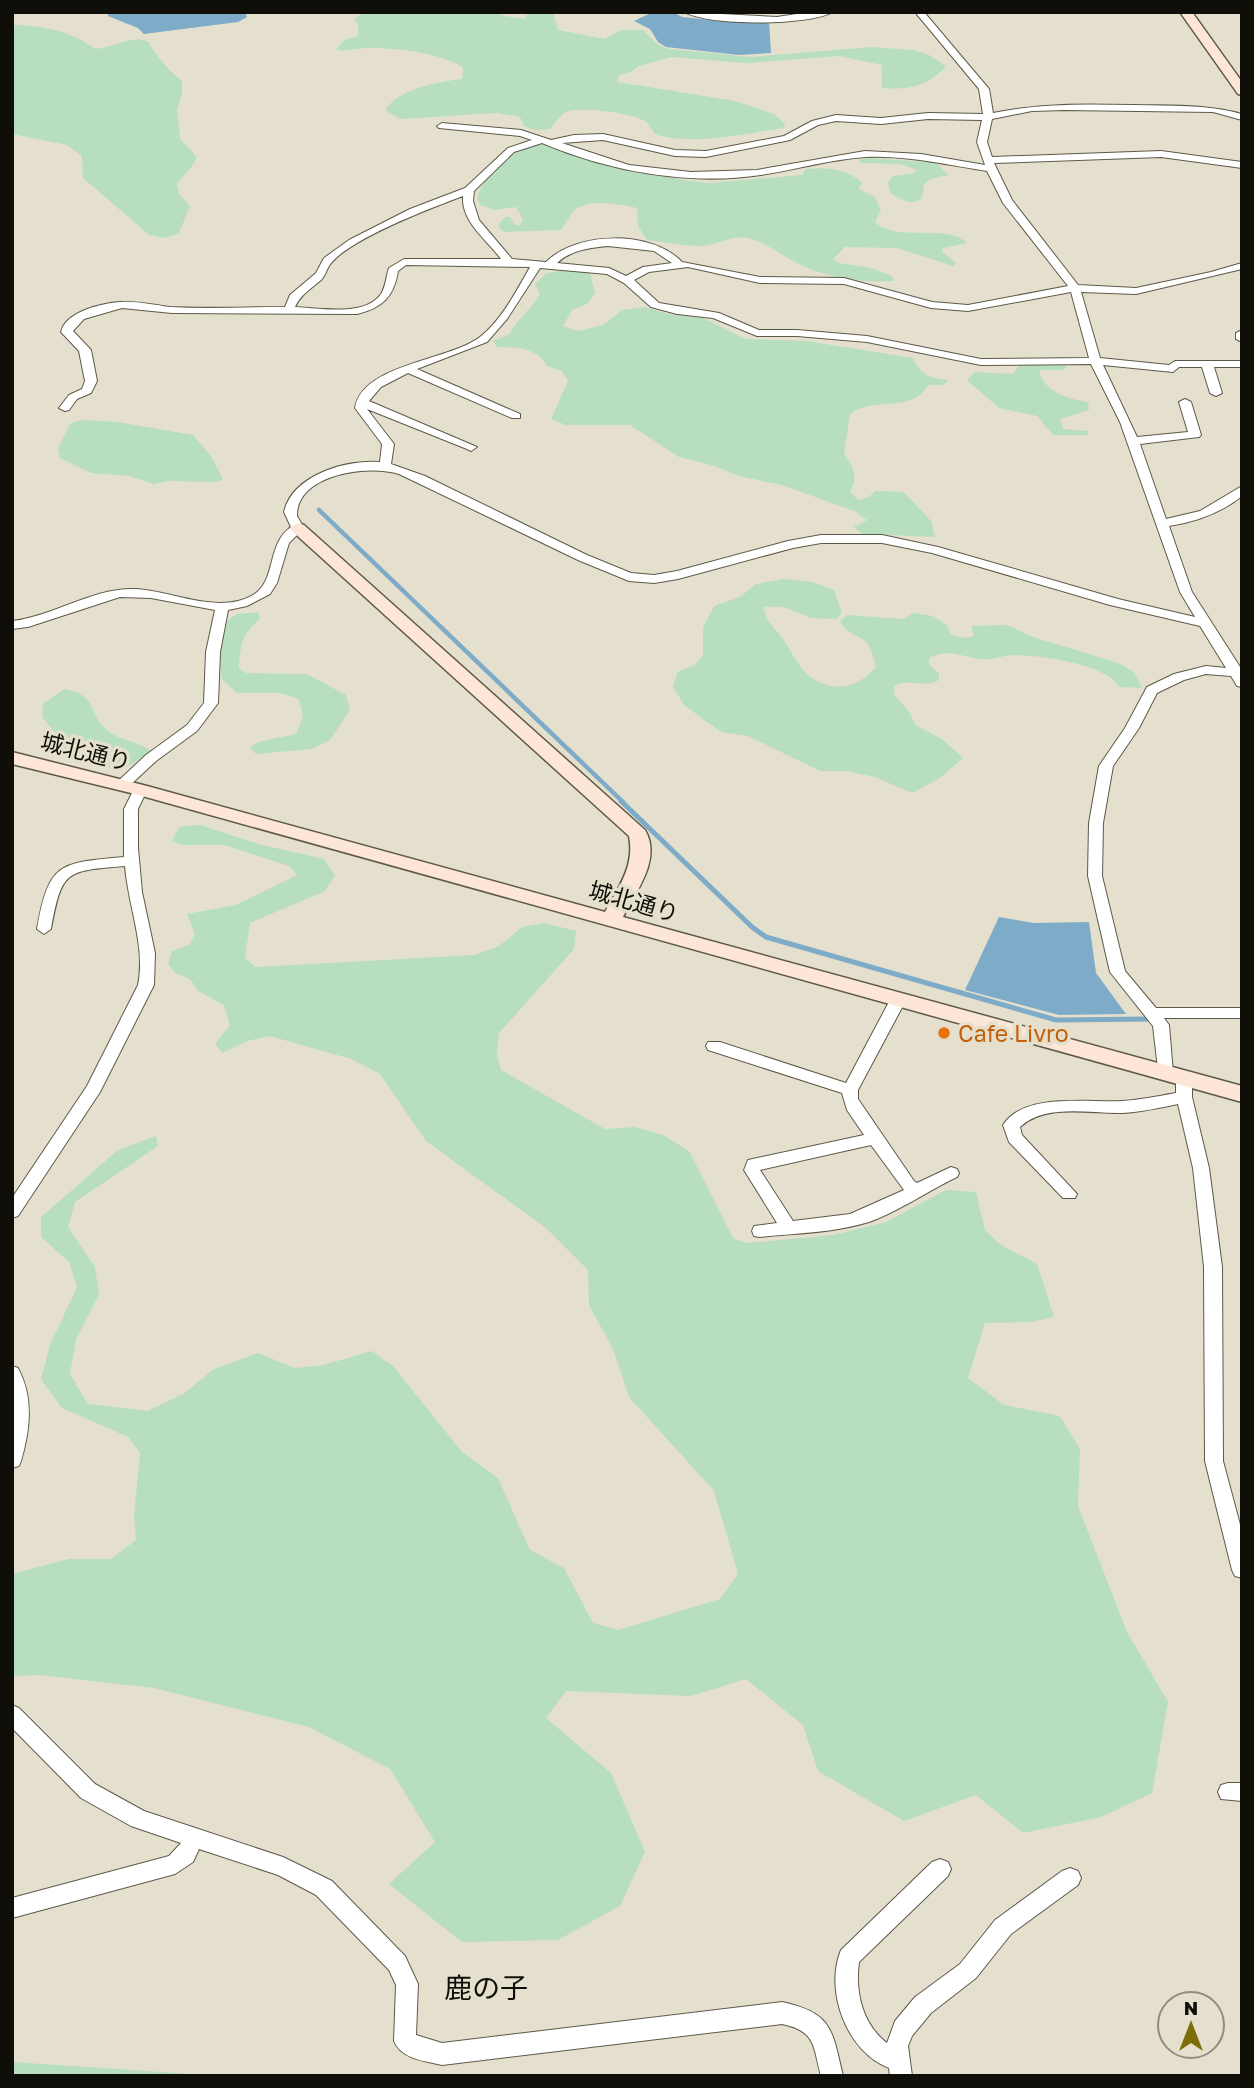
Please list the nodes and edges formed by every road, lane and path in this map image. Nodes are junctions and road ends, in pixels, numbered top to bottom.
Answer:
1 (688, 12) edge
2 (830, 12) edge
3 (919, 12) edge
4 (1186, 12) edge
5 (1238, 79) edge
6 (1242, 91) edge
7 (988, 117) junction
8 (1242, 117) edge
9 (442, 126) dead end
10 (545, 141) junction
11 (989, 164) junction
12 (1242, 166) edge
13 (469, 190) junction
14 (509, 262) junction
15 (679, 264) junction
16 (542, 266) junction
17 (1242, 266) edge
18 (628, 281) junction
19 (1075, 288) junction
20 (289, 310) junction
21 (1242, 333) edge
22 (1242, 339) edge
23 (1094, 361) junction
24 (1207, 364) junction
25 (1242, 364) edge
26 (407, 369) junction
27 (1216, 393) dead end
28 (361, 402) junction
29 (1185, 402) dead end
30 (65, 408) dead end
31 (516, 416) dead end
32 (1133, 441) junction
33 (471, 447) dead end
34 (385, 467) junction
35 (1242, 490) edge
36 (1161, 523) junction
37 (298, 528) junction
38 (222, 606) junction
39 (1205, 623) junction
40 (12, 625) edge
41 (1239, 676) edge
42 (12, 758) edge
43 (131, 788) junction
44 (131, 860) junction
45 (611, 920) junction
46 (44, 929) dead end
47 (898, 1000) junction
48 (1153, 1013) junction
49 (1242, 1013) edge
50 (714, 1046) dead end
51 (1178, 1083) junction
52 (850, 1090) junction
53 (1242, 1094) edge
54 (875, 1138) junction
55 (951, 1173) dead end
56 (915, 1190) junction
57 (1069, 1194) dead end
58 (12, 1212) edge
59 (788, 1227) junction
60 (760, 1231) dead end
61 (12, 1373) edge
62 (12, 1461) edge
63 (1242, 1570) edge
64 (12, 1714) edge
65 (193, 1839) junction
66 (940, 1868) dead end
67 (1070, 1878) dead end
68 (12, 1908) edge
69 (900, 2068) edge
70 (832, 2076) edge

1 - 2 street
3 - 7 street
4 - 5 street
5 - 6 street
7 - 8 street
7 - 10 street
7 - 11 street
9 - 10 street
10 - 11 street
10 - 13 street
11 - 12 street
11 - 19 street
13 - 14 street
13 - 20 street
14 - 16 street
14 - 20 street
15 - 16 street
15 - 18 street
15 - 19 street
16 - 18 street
16 - 26 street
17 - 19 street
18 - 23 street
19 - 23 street
20 - 30 street
21 - 22 street
23 - 24 street
23 - 32 street
24 - 25 street
24 - 27 street
26 - 28 street
26 - 31 street
28 - 33 street
28 - 34 street
29 - 32 street
32 - 36 street
34 - 37 street
34 - 39 street
35 - 36 street
36 - 39 street
37 - 38 street
37 - 45 street
38 - 40 street
38 - 43 street
39 - 41 street
41 - 48 street
42 - 43 street, 城北通り
43 - 44 street
43 - 45 street, 城北通り
44 - 46 street
44 - 58 street
45 - 47 street, 城北通り
47 - 51 street, 城北通り
47 - 52 street
48 - 49 street
48 - 51 street
50 - 52 street
51 - 53 street, 城北通り
51 - 57 street
51 - 63 street
52 - 54 street
54 - 56 street
54 - 59 street
55 - 56 street
56 - 59 street
59 - 60 street
61 - 62 street
64 - 65 street
65 - 68 street
65 - 70 street
66 - 69 street
67 - 69 street

